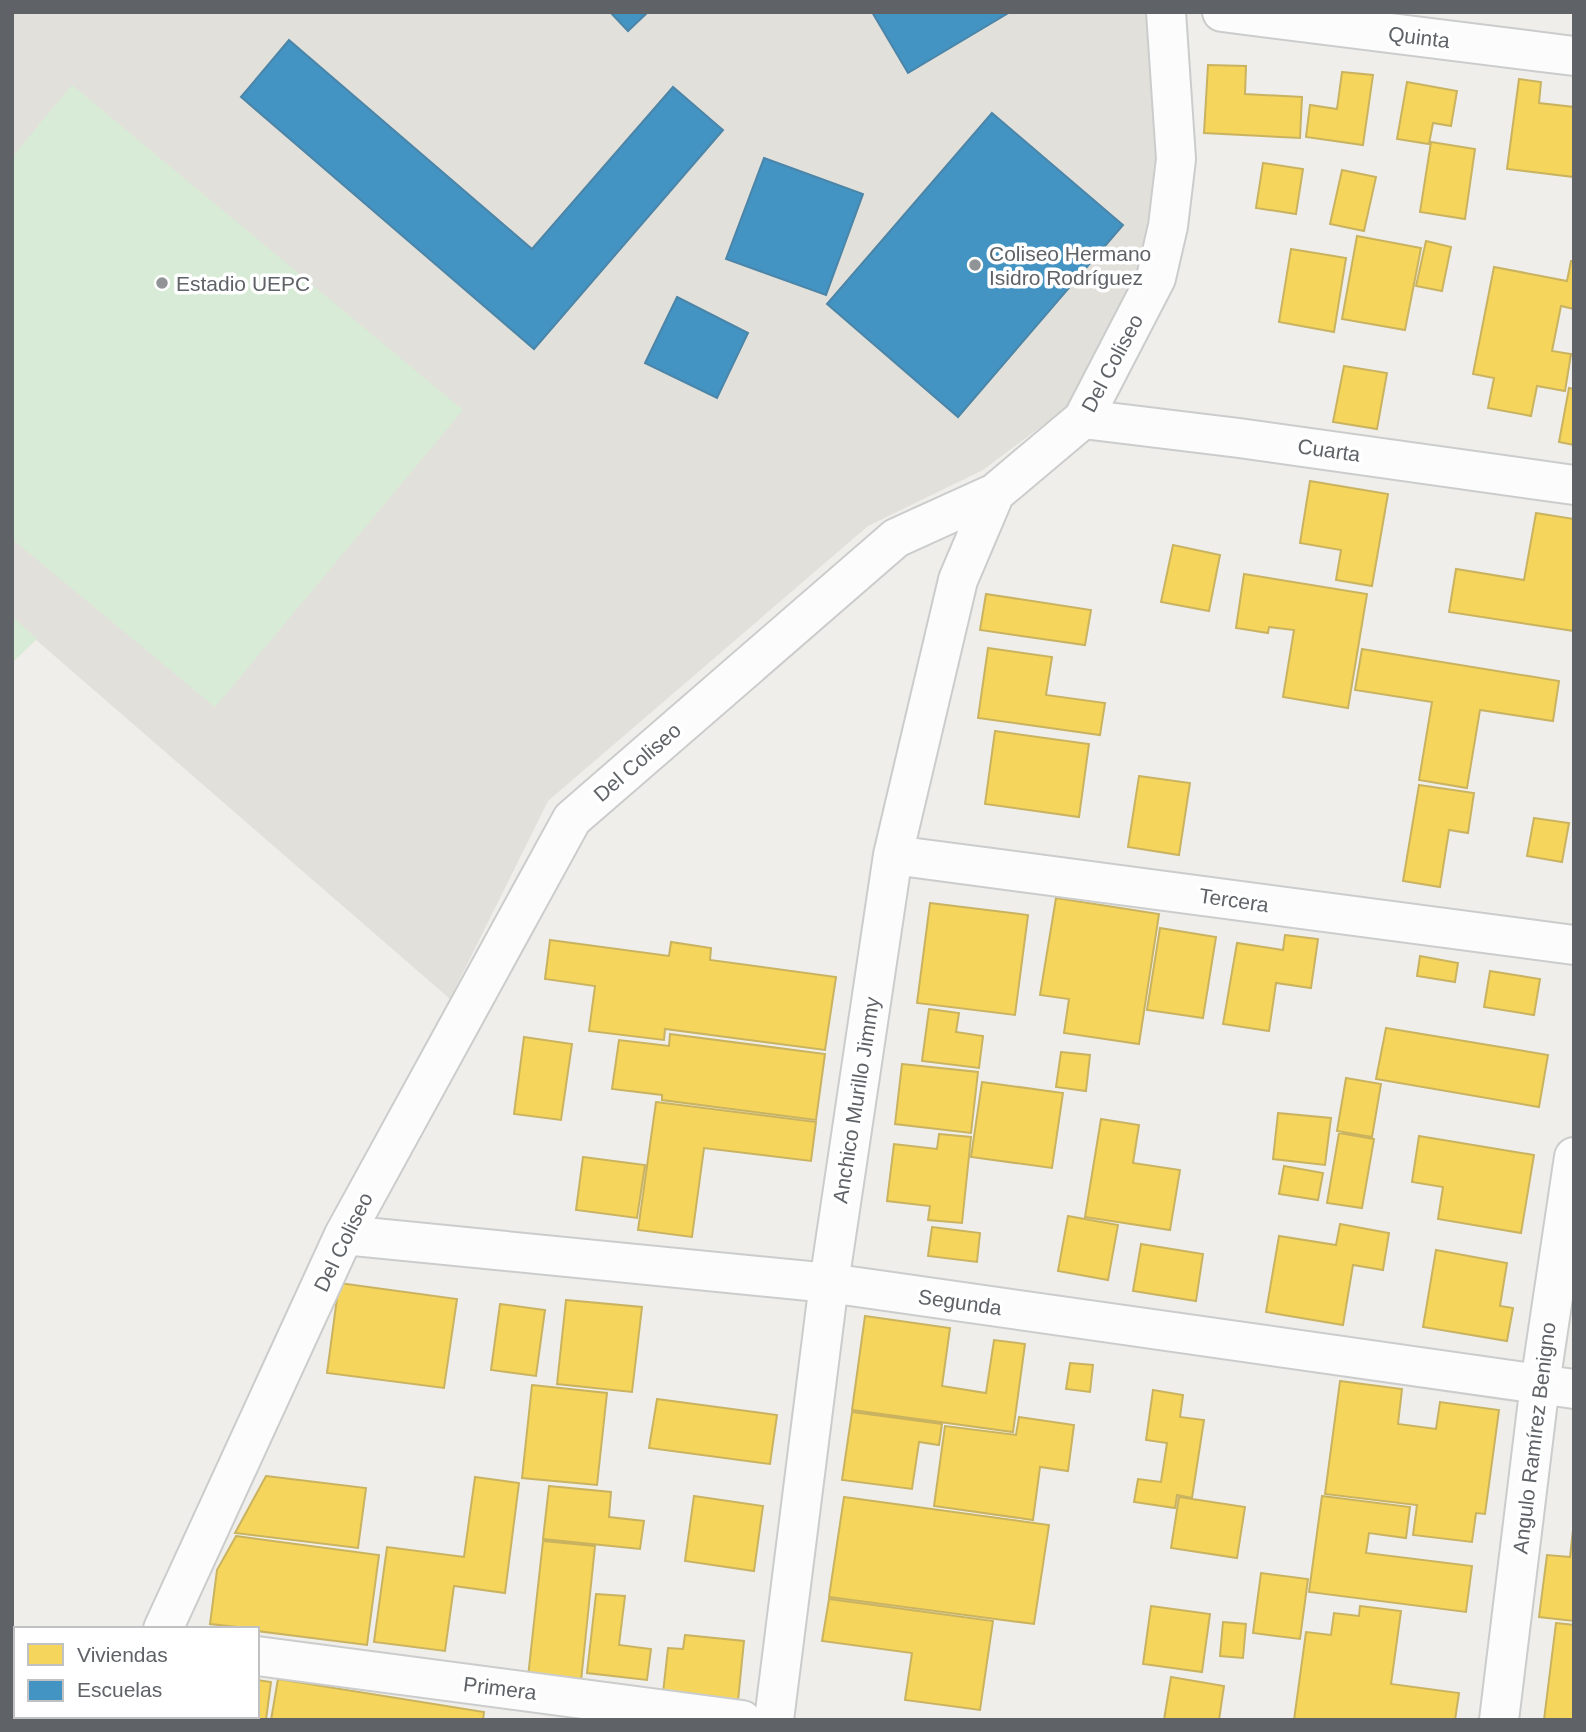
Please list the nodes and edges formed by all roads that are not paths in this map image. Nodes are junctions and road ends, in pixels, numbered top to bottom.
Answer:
1 (1166, 12) edge
2 (1222, 12) edge
3 (1574, 56) edge
4 (1083, 419) junction
5 (1574, 485) edge
6 (995, 493) junction
7 (893, 855) junction
8 (1574, 945) edge
9 (1574, 1157) edge
10 (344, 1235) junction
11 (829, 1283) junction
12 (1557, 1387) edge
13 (164, 1627) edge
14 (259, 1656) edge
15 (742, 1720) edge
16 (774, 1720) edge
17 (1499, 1720) edge

1 - 4 street, Del Coliseo
2 - 3 street, Quinta
4 - 5 street, Cuarta
4 - 6 street, Del Coliseo
6 - 7 street, Anchico Murillo Jimmy
6 - 10 street, Del Coliseo
7 - 8 street, Tercera
7 - 11 street, Anchico Murillo Jimmy
9 - 12 street, Angulo Ramírez Benigno
10 - 11 street, Segunda
10 - 13 street, Del Coliseo
11 - 12 street, Segunda
11 - 16 street, Anchico Murillo Jimmy
12 - 17 street, Angulo Ramírez Benigno
14 - 15 street, Primera

